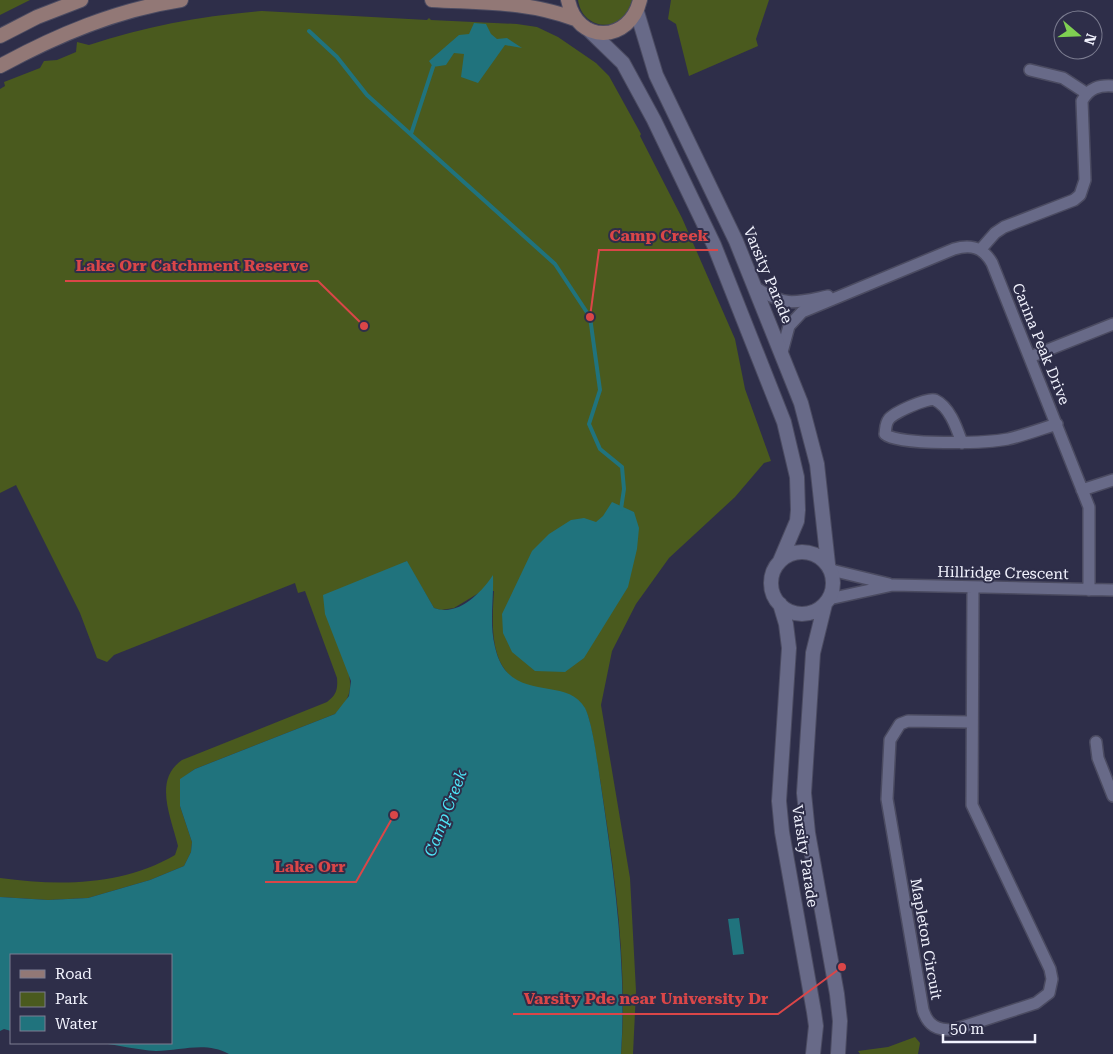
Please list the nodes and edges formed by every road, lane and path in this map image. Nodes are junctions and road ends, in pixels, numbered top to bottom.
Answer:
1 (81, 0) edge
2 (181, 0) edge
3 (432, 0) edge
4 (568, 0) edge
5 (639, 6) edge
6 (575, 19) junction
7 (589, 30) junction
8 (0, 36) edge
9 (0, 66) edge
10 (1030, 70) dead end
11 (1113, 86) edge
12 (1086, 93) junction
13 (981, 249) junction
14 (756, 288) junction
15 (850, 291) junction
16 (1113, 324) edge
17 (782, 352) junction
18 (1030, 358) junction
19 (1057, 424) junction
20 (962, 443) junction
21 (1113, 480) edge
22 (1082, 490) junction
23 (780, 561) junction
24 (829, 567) junction
25 (893, 585) junction
26 (973, 587) junction
27 (1089, 590) junction
28 (1113, 590) edge
29 (827, 602) junction
30 (780, 604) junction
31 (971, 722) junction
32 (1096, 742) dead end
33 (1113, 796) edge
34 (813, 1054) edge
35 (838, 1054) edge

1 - 8 main road
2 - 9 main road
3 - 6 main road
4 - 6 main road
5 - 7 main road
5 - 14 street, Varsity Parade
6 - 7 main road
7 - 23 street
10 - 12 street
11 - 12 street
12 - 13 street
13 - 15 street
13 - 18 street, Carina Peak Drive
14 - 15 street
14 - 17 street, Varsity Parade
15 - 17 street
16 - 18 street
17 - 24 street, Varsity Parade
18 - 19 street, Carina Peak Drive
19 - 20 street
19 - 22 street, Carina Peak Drive
20 - 20 street
21 - 22 street
22 - 27 street, Carina Peak Drive
23 - 24 street
23 - 30 street
24 - 25 street, Hillridge Crescent
24 - 29 street
25 - 26 street, Hillridge Crescent
25 - 29 street, Hillridge Crescent
26 - 27 street, Hillridge Crescent
26 - 31 street, Mapleton Circuit
27 - 28 street, Hillridge Crescent
29 - 30 street
29 - 35 street, Varsity Parade
30 - 34 street, Varsity Parade
31 - 31 street, Mapleton Circuit
32 - 33 street

